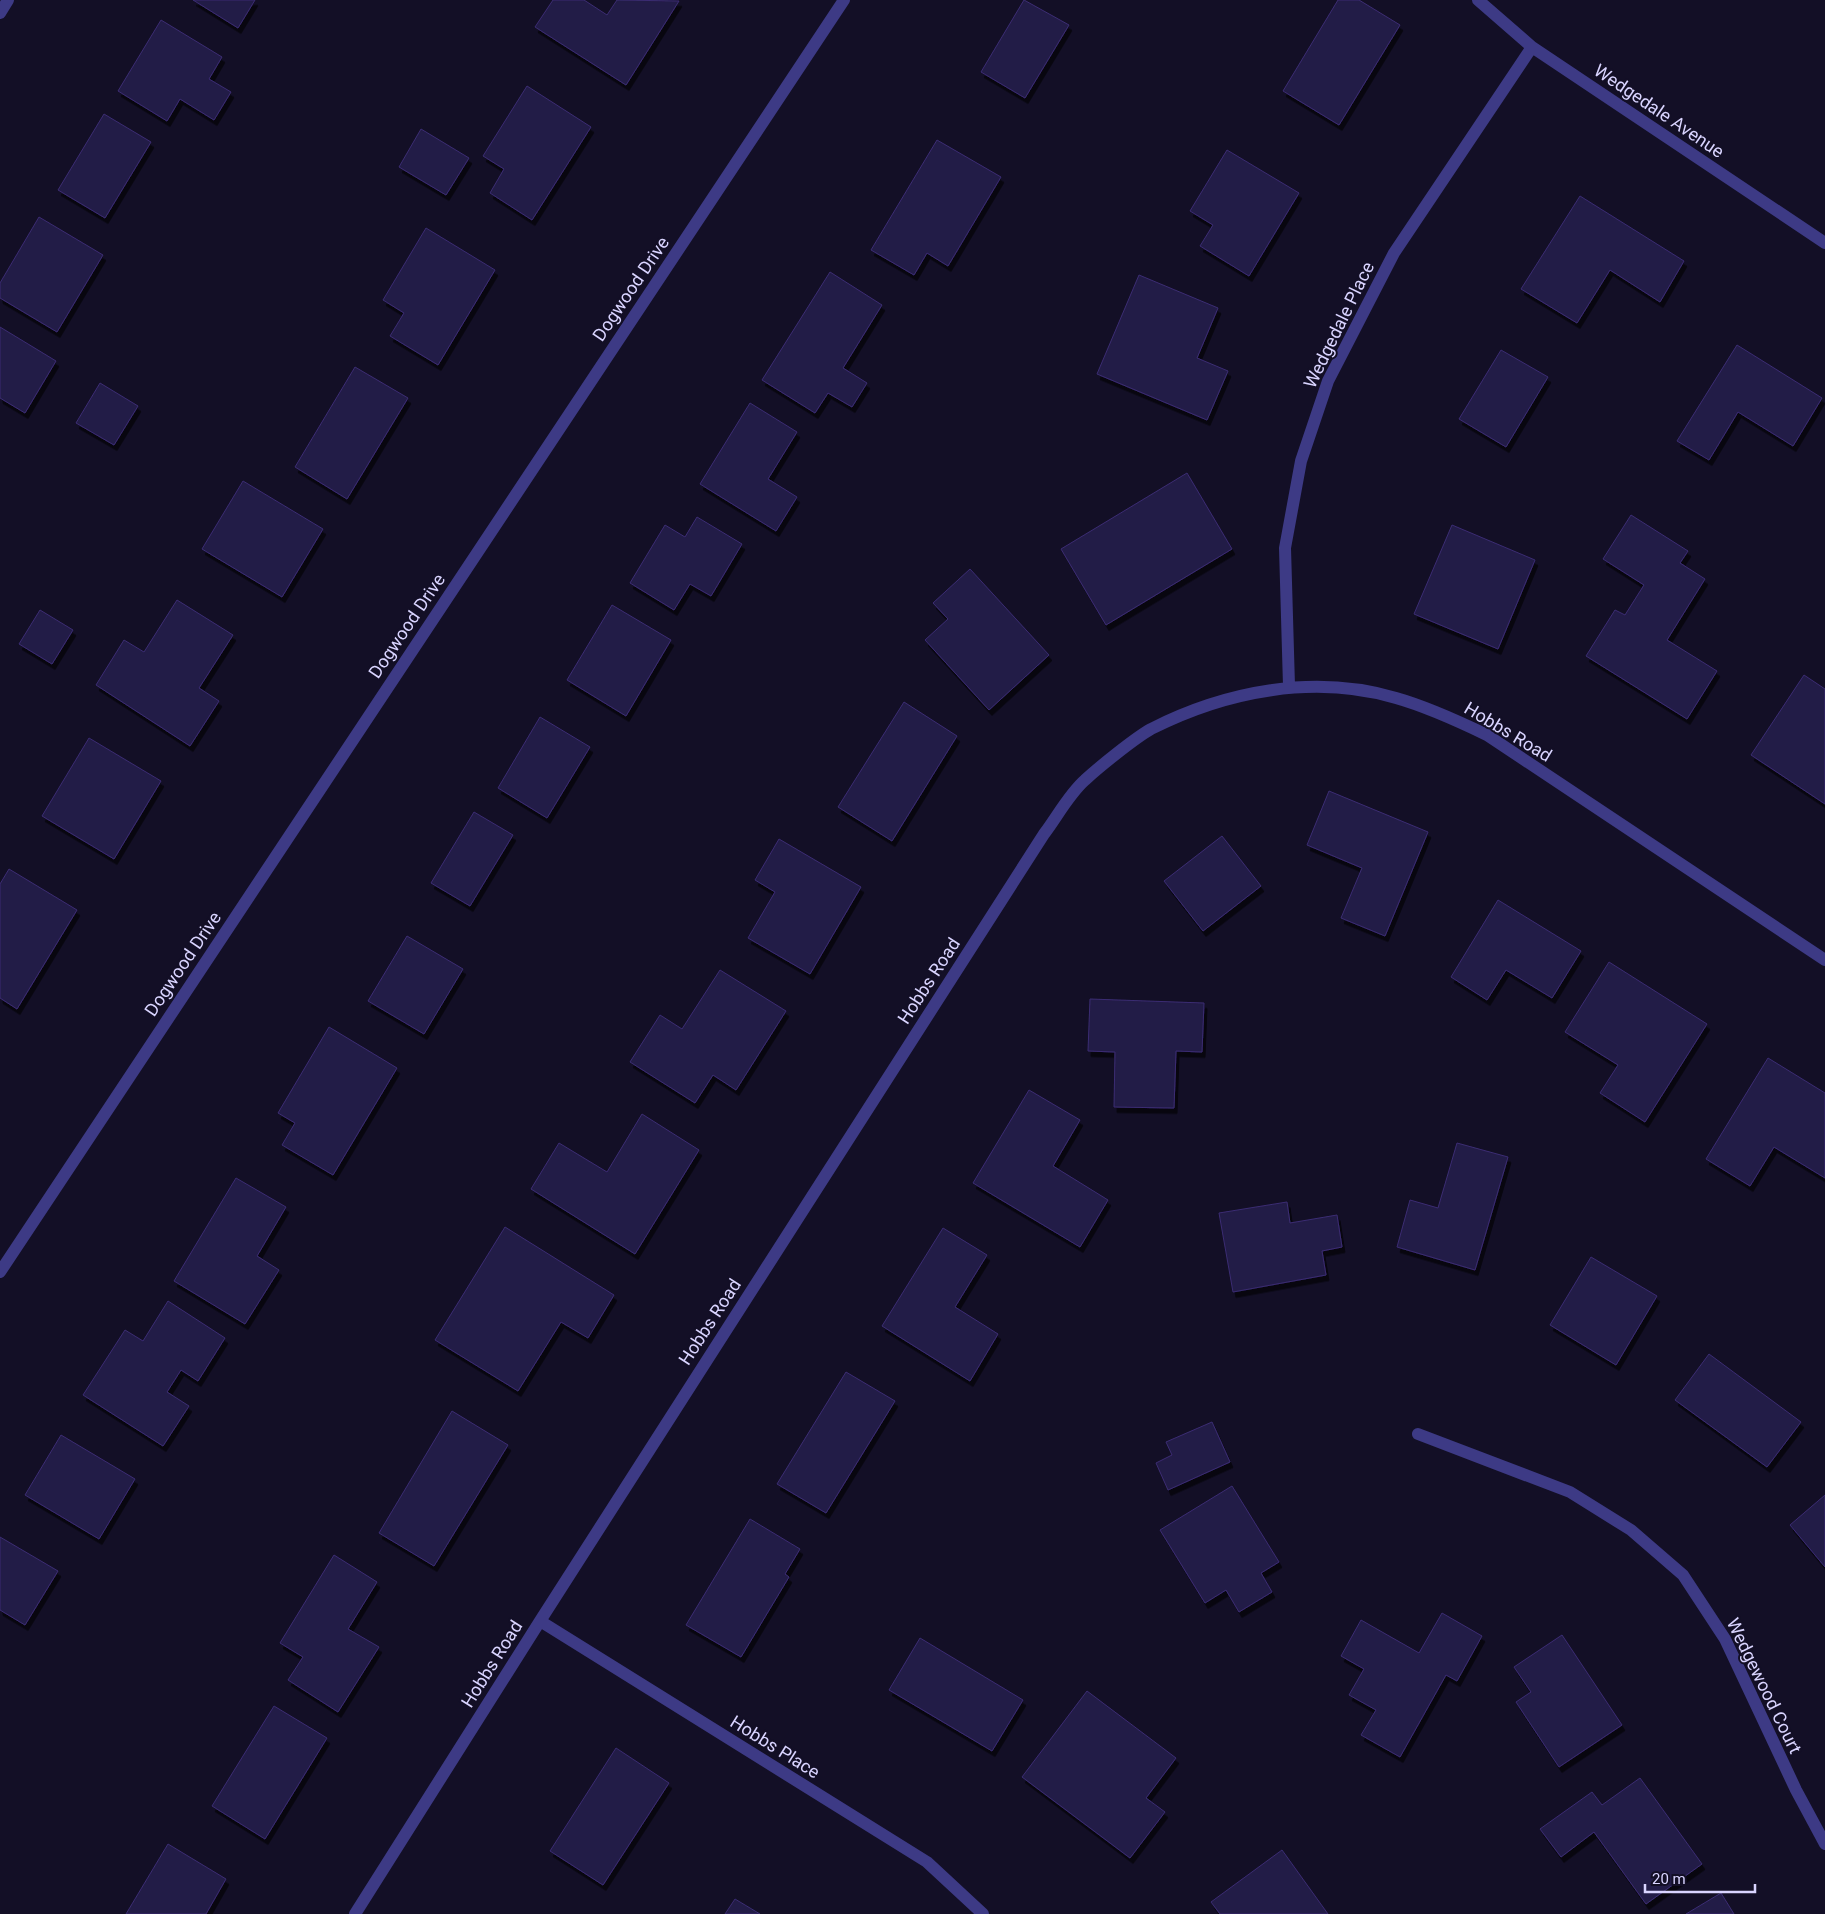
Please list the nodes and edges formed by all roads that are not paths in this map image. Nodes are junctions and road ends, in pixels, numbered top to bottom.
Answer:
1 (8, 0) edge
2 (844, 0) edge
3 (1478, 0) edge
4 (0, 13) edge
5 (1532, 47) junction
6 (1825, 244) edge
7 (1289, 686) junction
8 (1825, 960) edge
9 (0, 1272) edge
10 (1418, 1434) dead end
11 (540, 1621) junction
12 (1825, 1844) edge
13 (355, 1914) edge
14 (983, 1914) edge

1 - 4 street
2 - 9 street, Dogwood Drive
3 - 5 street, Wedgedale Avenue
5 - 6 street, Wedgedale Avenue
5 - 7 street, Wedgedale Place
7 - 8 street, Hobbs Road
7 - 11 street, Hobbs Road
10 - 12 street, Wedgewood Court
11 - 13 street, Hobbs Road
11 - 14 street, Hobbs Place

